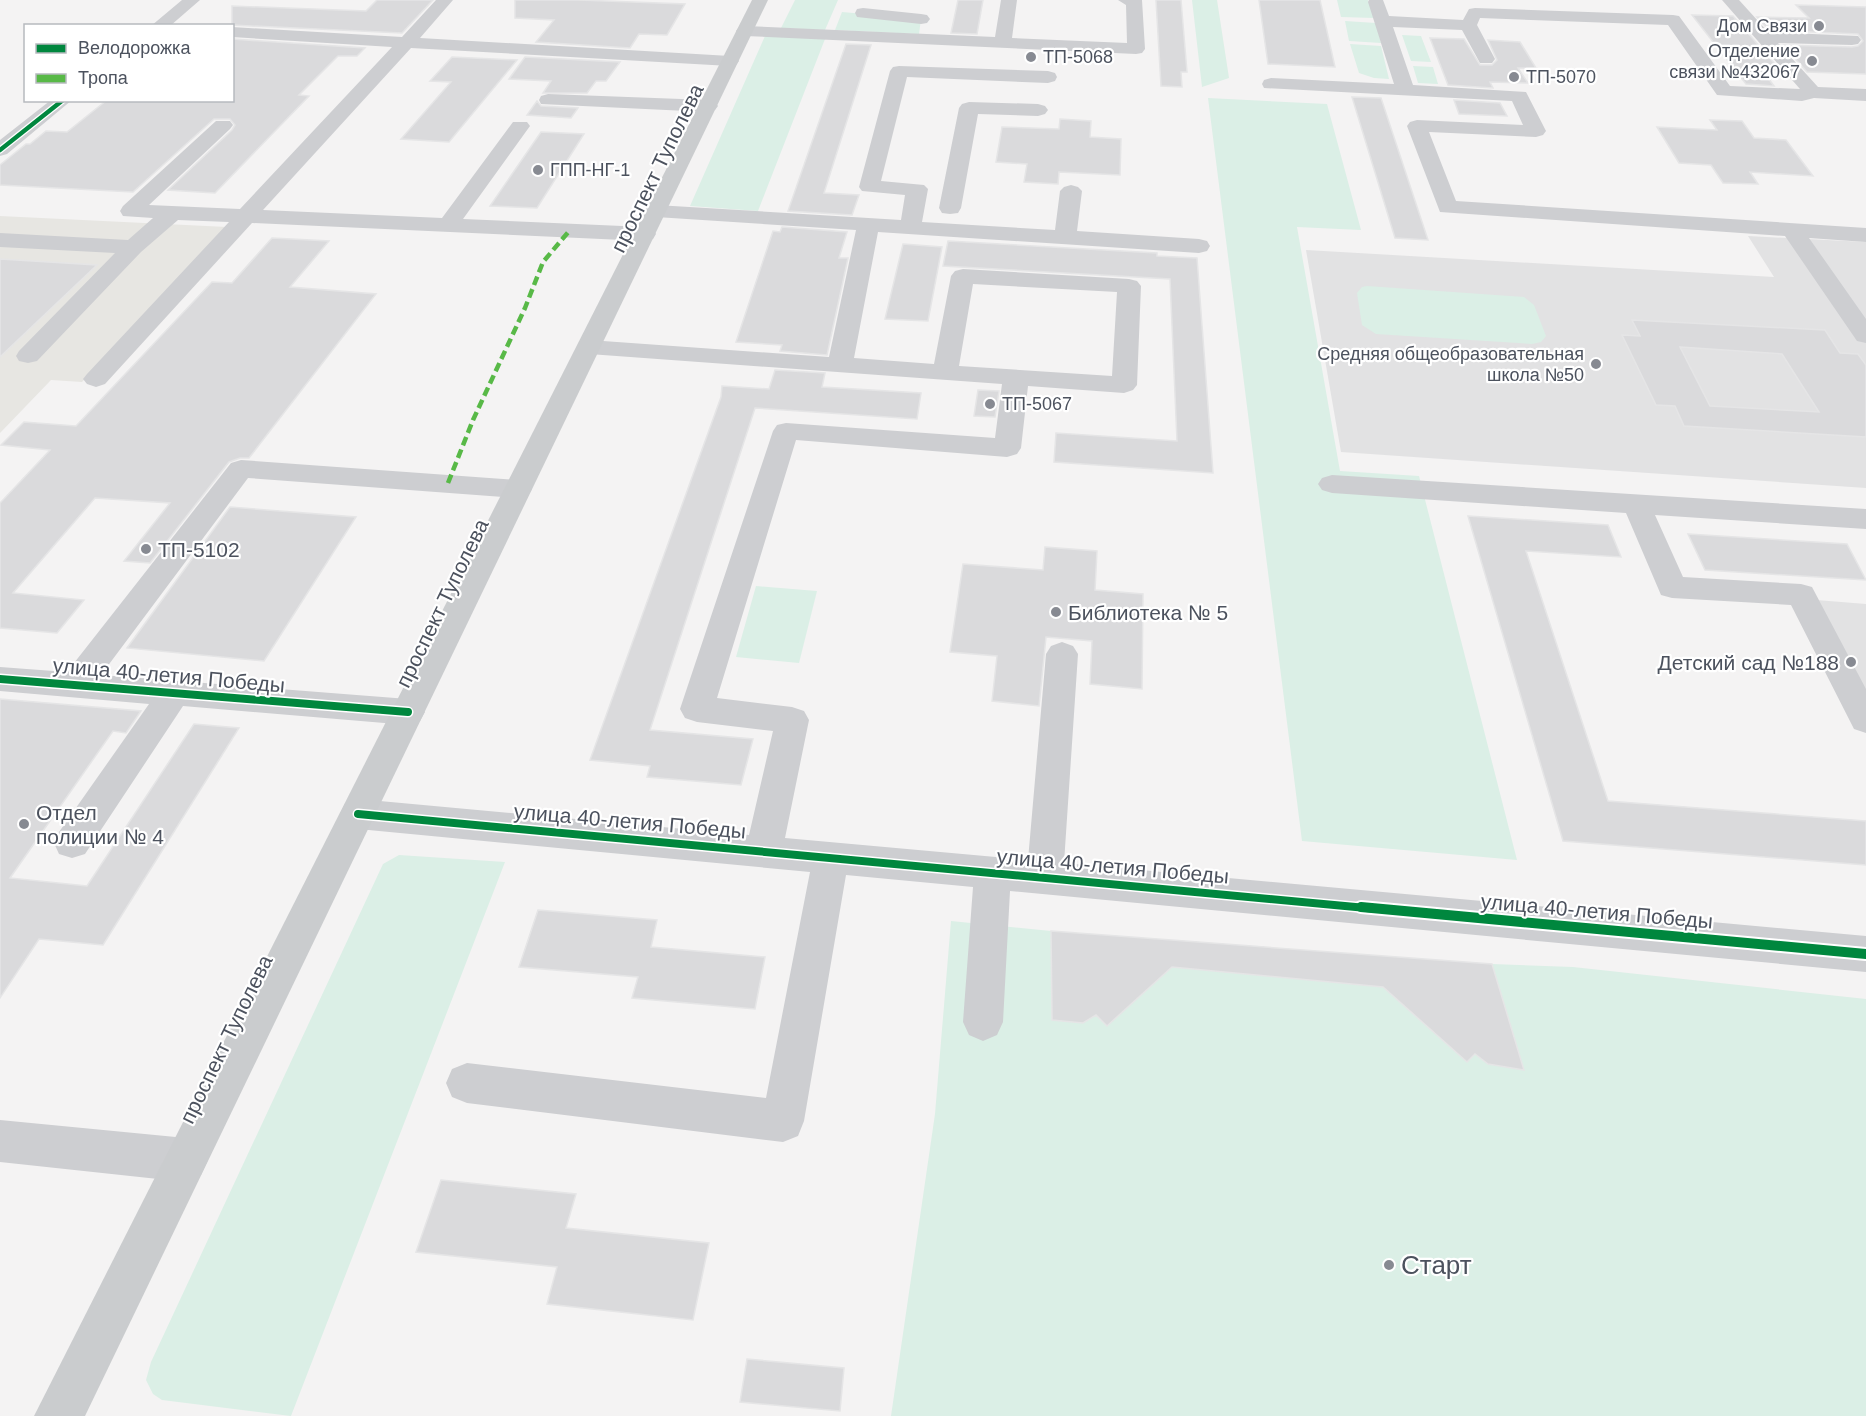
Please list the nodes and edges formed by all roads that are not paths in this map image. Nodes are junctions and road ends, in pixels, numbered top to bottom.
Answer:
1 (192, 0) edge
2 (445, 0) edge
3 (760, 0) edge
4 (1009, 0) edge
5 (1126, 0) edge
6 (1375, 0) edge
7 (1730, 0) edge
8 (863, 13) dead end
9 (1382, 21) junction
10 (162, 24) edge
11 (1468, 25) junction
12 (745, 31) junction
13 (234, 32) edge
14 (1763, 37) junction
15 (926, 39) junction
16 (1852, 40) dead end
17 (407, 42) junction
18 (1003, 43) junction
19 (1051, 45) junction
20 (1486, 60) dead end
21 (730, 61) junction
22 (1048, 76) junction
23 (1271, 84) dead end
24 (1406, 91) junction
25 (1813, 92) junction
26 (548, 100) dead end
27 (60, 102) edge
28 (1862, 103) edge
29 (708, 106) junction
30 (222, 125) dead end
31 (520, 126) dead end
32 (0, 150) edge
33 (1071, 191) dead end
34 (950, 208) dead end
35 (173, 213) junction
36 (244, 216) junction
37 (650, 222) junction
38 (448, 225) junction
39 (868, 225) junction
40 (910, 228) junction
41 (1792, 230) junction
42 (1866, 235) edge
43 (1065, 238) junction
44 (0, 240) edge
45 (1198, 246) dead end
46 (133, 247) junction
47 (1866, 336) edge
48 (589, 347) junction
49 (28, 356) dead end
50 (840, 365) junction
51 (945, 372) junction
52 (1016, 378) junction
53 (96, 379) dead end
54 (1332, 484) dead end
55 (518, 489) junction
56 (1636, 504) junction
57 (1866, 519) edge
58 (1062, 654) dead end
59 (0, 679) edge
60 (75, 685) junction
61 (174, 693) junction
62 (408, 712) junction
63 (1866, 720) edge
64 (358, 814) junction
65 (72, 843) dead end
66 (765, 852) junction
67 (831, 858) junction
68 (992, 873) junction
69 (1045, 878) junction
70 (1866, 954) edge
71 (983, 1022) dead end
72 (466, 1083) dead end
73 (0, 1141) edge
74 (186, 1160) junction
75 (60, 1416) edge

1 - 10 street
2 - 17 street
3 - 12 main road, проспект Туполева
4 - 18 street
5 - 19 street
6 - 9 street
7 - 14 street
8 - 15 street
9 - 11 street
9 - 24 street
11 - 20 street
11 - 25 street
12 - 15 street
12 - 21 main road, проспект Туполева
13 - 17 street
14 - 16 street
14 - 25 street
15 - 18 street
17 - 21 street
17 - 36 street
18 - 19 street
19 - 22 street
21 - 29 main road, проспект Туполева
22 - 34 street
22 - 40 street
23 - 24 street
24 - 41 street
25 - 28 street
26 - 29 street
27 - 32 street
29 - 37 main road, проспект Туполева
30 - 35 street
31 - 38 street
33 - 43 street
35 - 36 street
35 - 46 street
36 - 38 street
36 - 53 street
37 - 38 street
37 - 39 street
37 - 48 main road, проспект Туполева
39 - 40 street
39 - 50 street
40 - 43 street
41 - 42 street
41 - 47 street
43 - 45 street
44 - 46 street
46 - 49 street
48 - 50 street
48 - 55 main road, проспект Туполева
50 - 51 street
51 - 52 street
51 - 52 street
52 - 66 street
54 - 56 street
55 - 60 street
55 - 62 main road, проспект Туполева
56 - 57 street
56 - 63 street
58 - 69 street
59 - 60 street, улица 40-летия Победы
60 - 61 street, улица 40-летия Победы
61 - 62 street, улица 40-летия Победы
61 - 65 street
62 - 64 main road, проспект Туполева
64 - 66 street, улица 40-летия Победы
64 - 74 main road, проспект Туполева
66 - 67 street, улица 40-летия Победы
67 - 68 street, улица 40-летия Победы
67 - 72 street
68 - 69 street, улица 40-летия Победы
68 - 71 street
69 - 70 street, улица 40-летия Победы
73 - 74 street
74 - 75 main road, проспект Туполева

